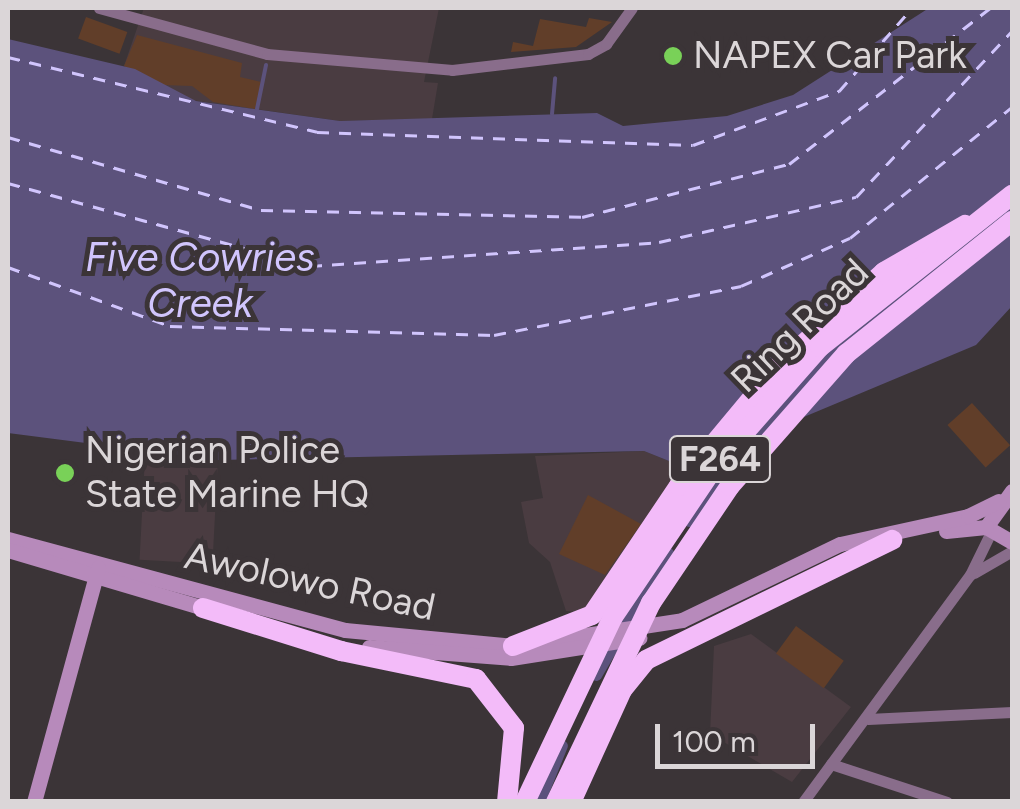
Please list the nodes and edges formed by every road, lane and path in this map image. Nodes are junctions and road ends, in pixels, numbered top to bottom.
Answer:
1 (99, 8) edge
2 (632, 8) edge
3 (1012, 196) edge
4 (1012, 221) edge
5 (966, 225) junction
6 (1012, 491) edge
7 (998, 501) junction
8 (988, 530) junction
9 (8, 539) edge
10 (892, 540) junction
11 (1012, 542) edge
12 (8, 550) edge
13 (1012, 550) edge
14 (98, 570) junction
15 (970, 575) junction
16 (204, 608) junction
17 (649, 632) junction
18 (589, 639) junction
19 (514, 646) junction
20 (1012, 712) edge
21 (868, 719) junction
22 (831, 764) junction
23 (34, 802) edge
24 (507, 802) edge
25 (525, 802) edge
26 (556, 802) edge
27 (571, 802) edge
28 (803, 802) edge
29 (947, 802) edge

1 - 2 street
3 - 5 highway, Ring Road / F264, bridge
4 - 26 highway, Ring Road / F264, bridge
5 - 19 highway
5 - 25 highway, Ring Road / F264, bridge
6 - 7 main road, Awolowo Road
7 - 8 main road
7 - 17 main road, Awolowo Road
8 - 10 main road, Awolowo Road
8 - 11 main road
8 - 15 street
9 - 14 main road, Awolowo Road
10 - 17 main road, Awolowo Road
10 - 27 highway
12 - 14 main road, Awolowo Road
13 - 15 street
14 - 16 main road, Awolowo Road
14 - 19 main road, Awolowo Road
14 - 23 main road
15 - 21 street
16 - 18 main road, Awolowo Road
16 - 24 highway
17 - 18 main road, Awolowo Road, bridge
18 - 19 main road, Awolowo Road
20 - 21 street
21 - 22 street
22 - 28 street
22 - 29 street

